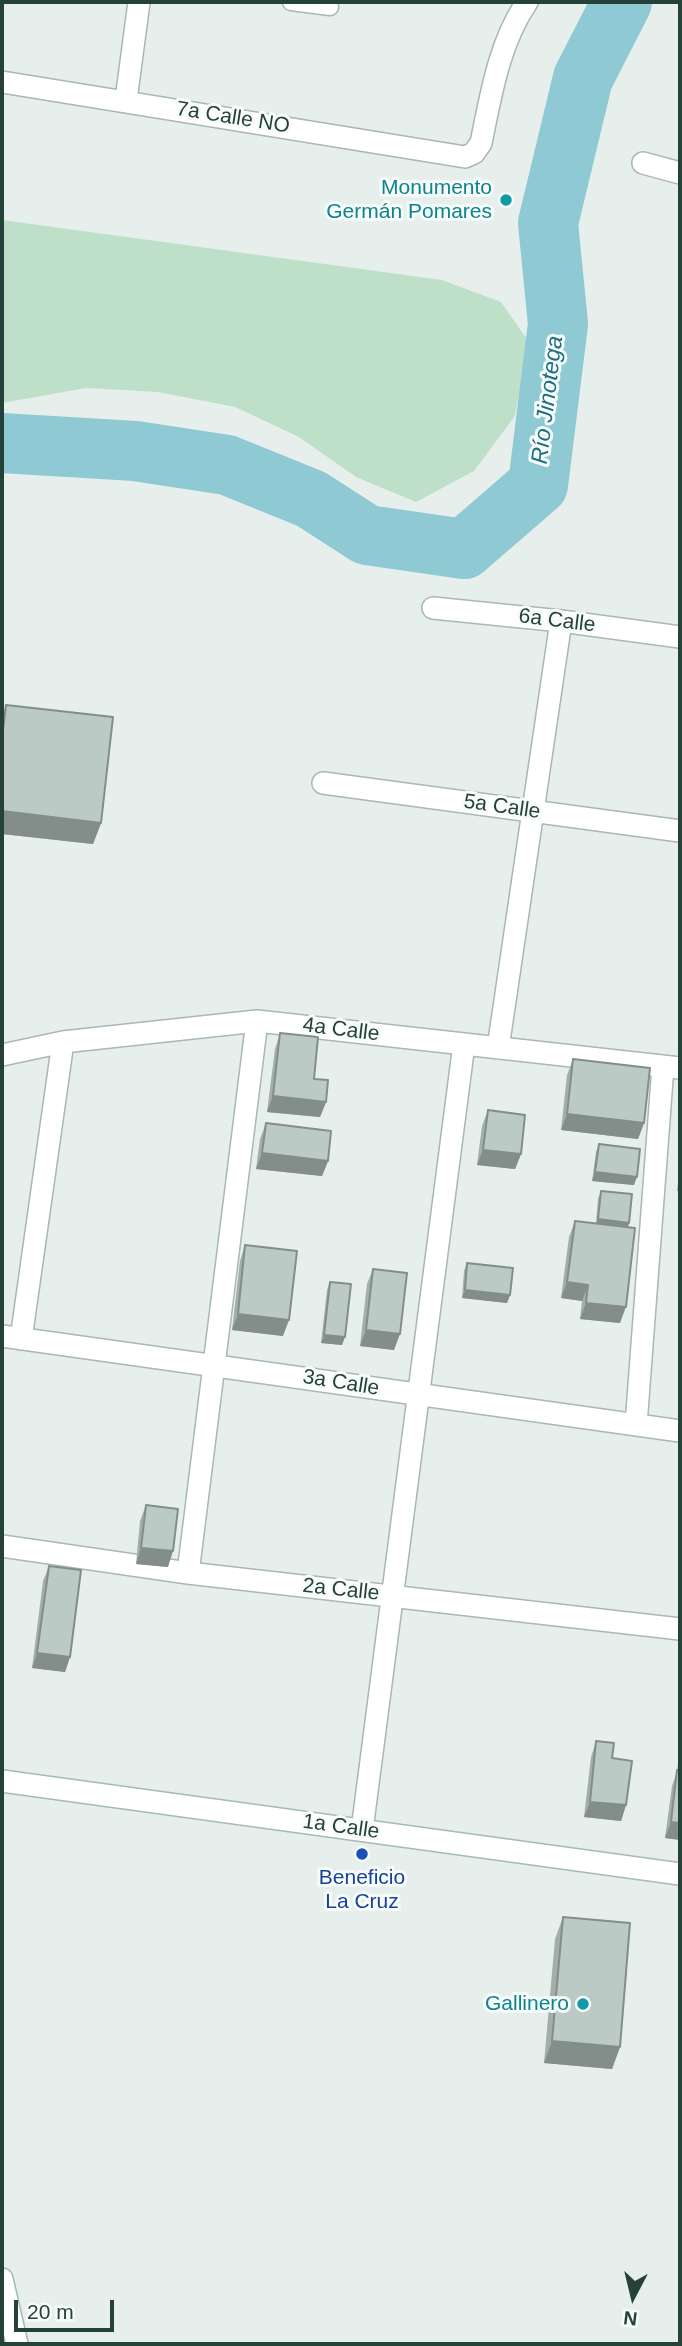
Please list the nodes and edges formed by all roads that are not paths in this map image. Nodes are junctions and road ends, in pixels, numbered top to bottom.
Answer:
1 (139, 2) edge
2 (291, 2) edge
3 (527, 2) edge
4 (330, 8) dead end
5 (2, 82) edge
6 (125, 100) junction
7 (643, 163) dead end
8 (680, 173) edge
9 (433, 608) dead end
10 (561, 621) junction
11 (680, 637) edge
12 (323, 783) dead end
13 (533, 812) junction
14 (680, 831) edge
15 (257, 1021) junction
16 (63, 1042) junction
17 (464, 1045) junction
18 (498, 1048) junction
19 (2, 1055) edge
20 (672, 1067) edge
21 (11, 1337) edge
22 (213, 1364) junction
23 (419, 1395) junction
24 (636, 1425) junction
25 (680, 1430) edge
26 (2, 1546) edge
27 (188, 1573) junction
28 (391, 1596) junction
29 (680, 1629) edge
30 (2, 1781) edge
31 (362, 1830) junction
32 (680, 1874) edge
33 (2, 2279) edge
34 (17, 2344) edge

1 - 6 street
2 - 4 lane
3 - 6 street, 7a Calle NO
5 - 6 street, 7a Calle NO
7 - 8 street
9 - 10 street, 6a Calle
10 - 11 street, 6a Calle
10 - 13 street
12 - 13 street, 5a Calle
13 - 14 street, 5a Calle
13 - 18 street
15 - 16 street, 4a Calle
15 - 17 street, 4a Calle
15 - 22 street
16 - 19 street, 4a Calle
16 - 21 street
17 - 18 street, 4a Calle
17 - 23 street
18 - 20 street, 4a Calle
20 - 24 street
21 - 22 street, 3a Calle
22 - 23 street, 3a Calle
22 - 27 street
23 - 24 street, 3a Calle
23 - 28 street
24 - 25 street, 3a Calle
26 - 27 street, 2a Calle
27 - 28 street, 2a Calle
28 - 29 street, 2a Calle
28 - 31 street
30 - 31 street, 1a Calle
31 - 32 street, 1a Calle
33 - 34 street

